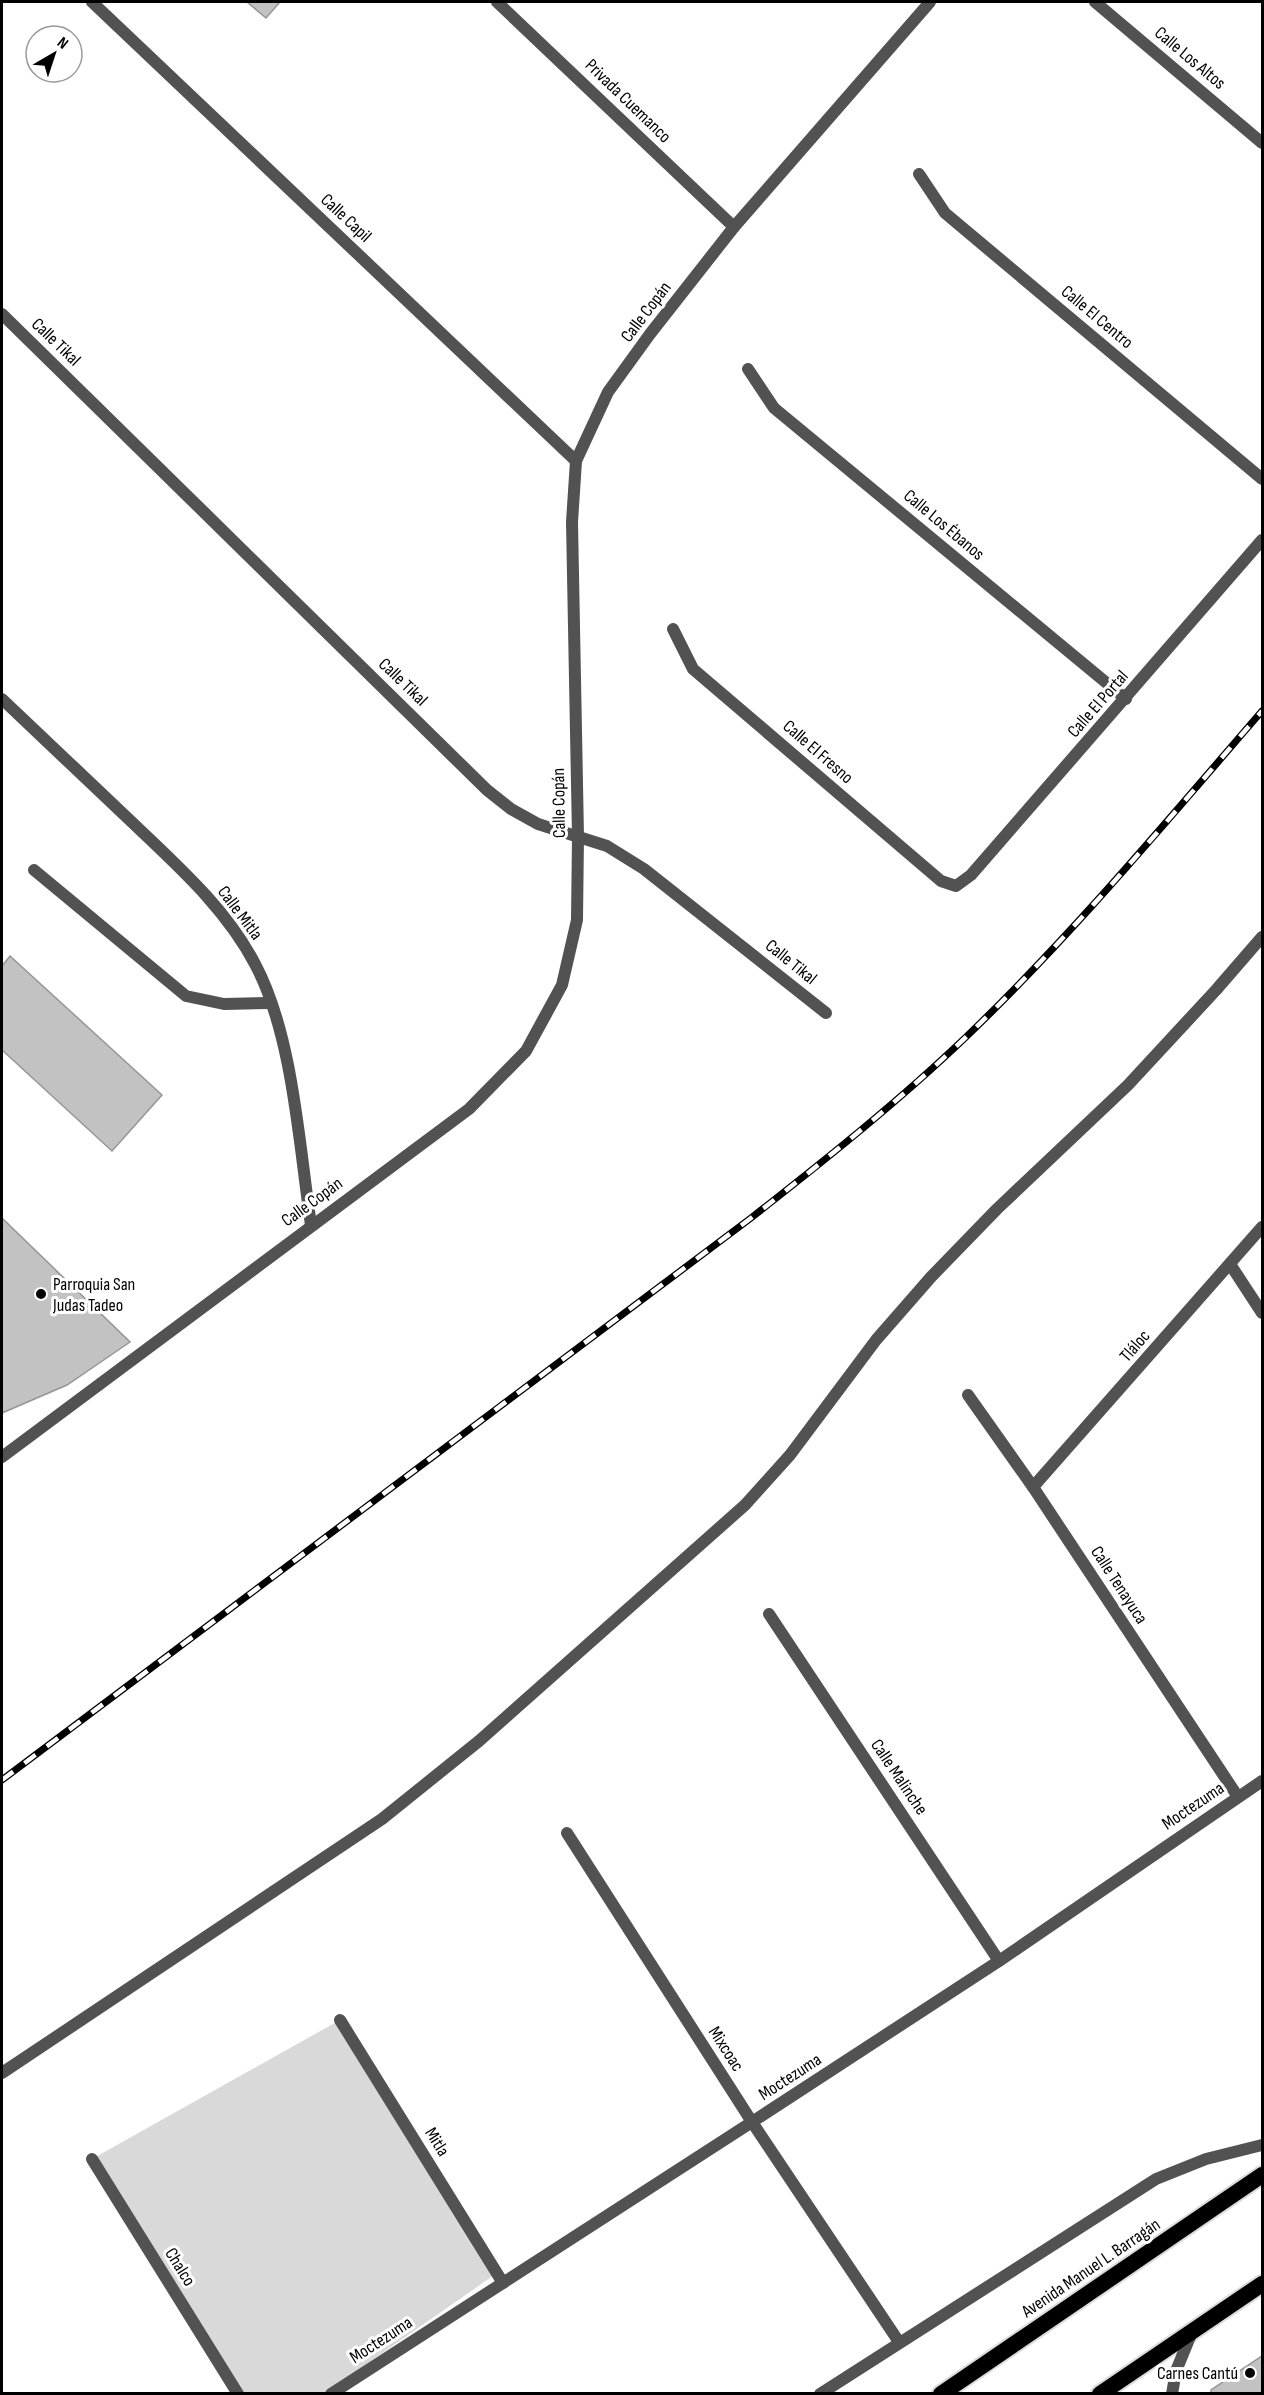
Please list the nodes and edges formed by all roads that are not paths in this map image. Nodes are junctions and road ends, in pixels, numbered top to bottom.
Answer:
1 (92, 2) edge
2 (497, 2) edge
3 (929, 2) edge
4 (1095, 2) edge
5 (1263, 143) edge
6 (919, 174) dead end
7 (734, 227) junction
8 (2, 314) edge
9 (748, 369) dead end
10 (576, 461) junction
11 (1263, 479) edge
12 (1263, 540) edge
13 (672, 629) dead end
14 (2, 699) edge
15 (1126, 699) junction
16 (578, 836) junction
17 (34, 870) dead end
18 (956, 886) joint
19 (1263, 937) edge
20 (270, 1003) junction
21 (826, 1013) dead end
22 (311, 1225) junction
23 (1263, 1227) edge
24 (1230, 1264) junction
25 (1263, 1313) edge
26 (968, 1395) dead end
27 (2, 1457) edge
28 (1033, 1487) junction
29 (770, 1614) dead end
30 (1263, 1781) edge
31 (1238, 1797) junction
32 (567, 1833) dead end
33 (999, 1961) junction
34 (340, 2020) dead end
35 (2, 2073) edge
36 (752, 2122) junction
37 (1263, 2145) edge
38 (92, 2159) dead end
39 (1263, 2175) edge
40 (503, 2283) junction
41 (1263, 2284) edge
42 (1193, 2331) junction
43 (899, 2342) junction
44 (238, 2394) edge
45 (331, 2394) edge
46 (820, 2394) edge
47 (941, 2394) edge
48 (1100, 2394) edge
49 (1172, 2394) edge

1 - 10 street, Calle Capil
2 - 7 street, Privada Cuemanco
3 - 7 street, Calle Copán
4 - 5 street, Calle Los Altos
6 - 11 street, Calle El Centro
7 - 10 street, Calle Copán
8 - 16 street, Calle Tikal
9 - 15 street, Calle Los Ébanos
10 - 16 street, Calle Copán
12 - 15 street, Calle El Portal
13 - 18 street, Calle El Fresno
14 - 20 street, Calle Mitla
15 - 18 street, Calle El Portal
16 - 21 street, Calle Tikal
16 - 22 street, Calle Copán
17 - 20 street
19 - 35 street
20 - 22 street, Calle Mitla
22 - 27 street, Calle Copán
23 - 24 street, Tláloc
24 - 25 street
24 - 28 street, Tláloc
26 - 28 street, Calle Tenayuca
28 - 31 street, Calle Tenayuca
29 - 33 street, Calle Malinche
30 - 31 street, Moctezuma
31 - 33 street, Moctezuma
32 - 36 street, Mixcoac
33 - 36 street, Moctezuma
34 - 40 street, Mitla
36 - 40 street, Moctezuma
36 - 43 street, Mixcoac
37 - 43 street
38 - 44 street, Chalco
39 - 47 highway, Avenida Manuel L. Barragán
40 - 45 street, Moctezuma
41 - 42 highway
42 - 48 highway
42 - 49 street
43 - 46 street

